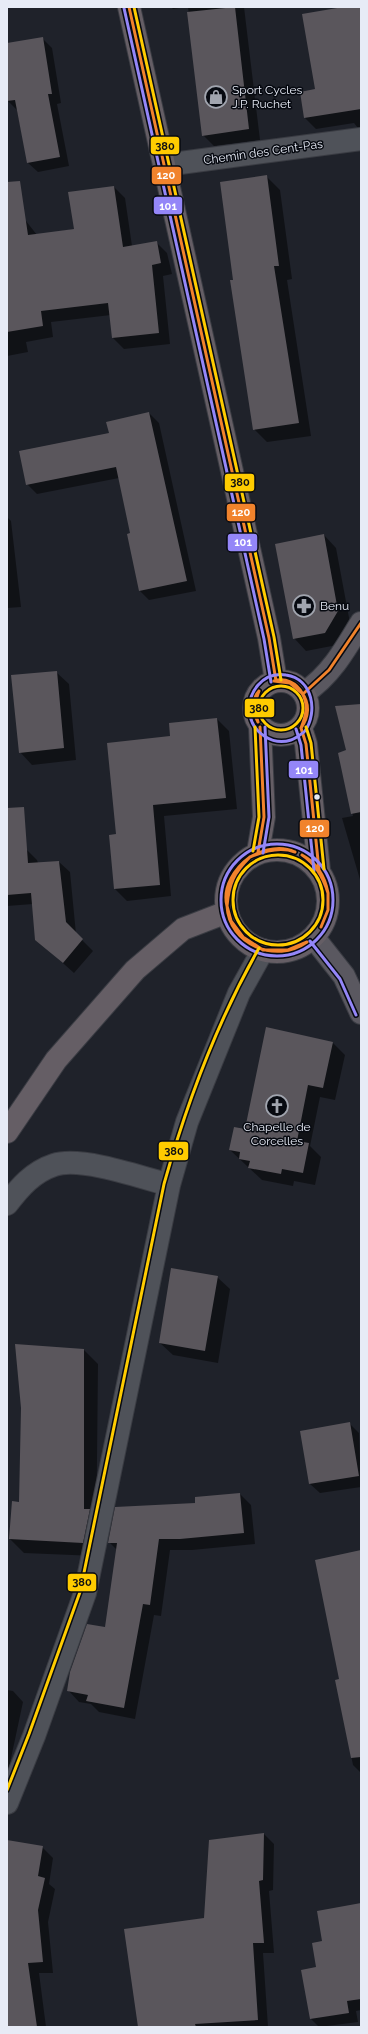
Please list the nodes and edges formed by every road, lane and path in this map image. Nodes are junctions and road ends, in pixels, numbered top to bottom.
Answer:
1 (129, 7) edge
2 (361, 139) edge
3 (165, 165) junction
4 (361, 623) edge
5 (276, 681) junction
6 (304, 693) junction
7 (260, 727) junction
8 (301, 728) junction
9 (258, 852) junction
10 (319, 870) junction
11 (227, 912) junction
12 (314, 938) junction
13 (263, 950) junction
14 (361, 1013) edge
15 (7, 1132) edge
16 (169, 1184) junction
17 (7, 1204) edge
18 (7, 1802) edge

1 - 3 main road
2 - 3 street, Chemin des Cent-Pas
3 - 5 main road
4 - 6 main road
5 - 6 main road
5 - 7 main road
6 - 8 main road
7 - 8 main road
7 - 9 main road
8 - 10 main road
9 - 10 main road
9 - 11 main road
10 - 12 main road
11 - 13 main road
11 - 15 main road
12 - 13 main road
12 - 14 main road
13 - 16 street
16 - 17 street
16 - 18 street

